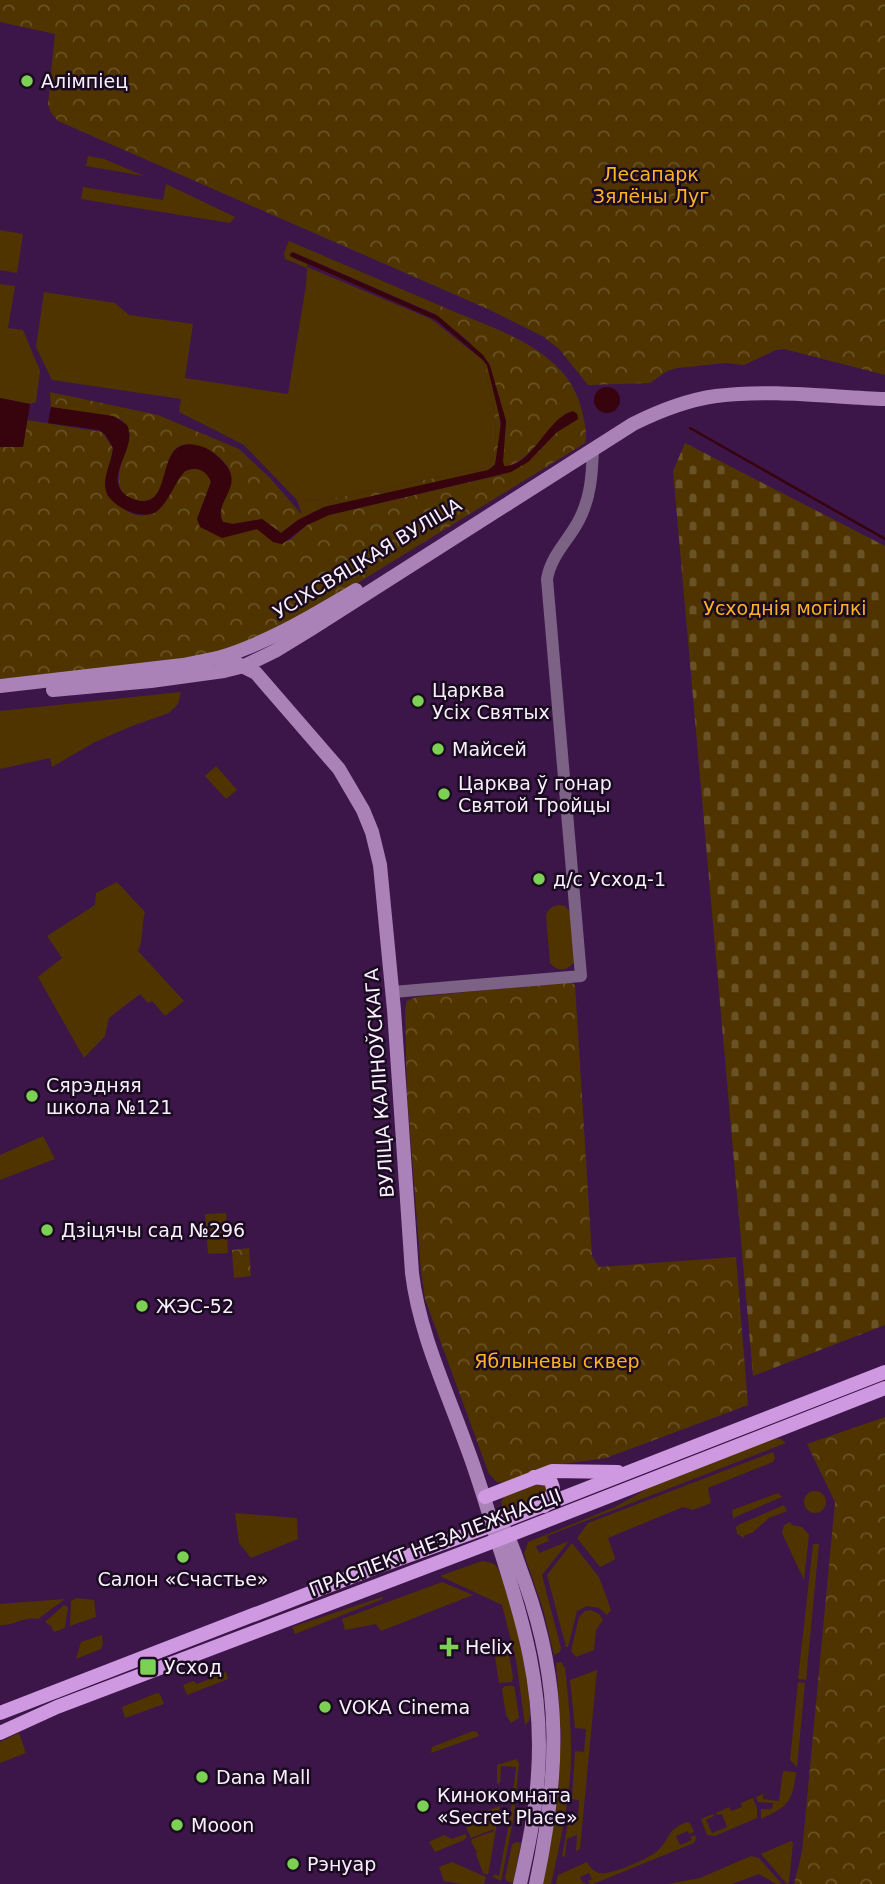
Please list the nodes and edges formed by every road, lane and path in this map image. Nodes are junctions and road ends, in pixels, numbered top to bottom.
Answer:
1 (885, 400) edge
2 (593, 449) junction
3 (271, 645) junction
4 (216, 658) junction
5 (260, 658) junction
6 (243, 666) junction
7 (266, 683) junction
8 (0, 686) edge
9 (0, 694) edge
10 (393, 992) junction
11 (885, 1372) edge
12 (885, 1388) edge
13 (629, 1471) junction
14 (533, 1477) junction
15 (485, 1497) junction
16 (544, 1506) junction
17 (500, 1531) junction
18 (0, 1713) edge
19 (0, 1733) edge
20 (520, 1884) edge
21 (536, 1884) edge

1 - 2 main road, УСІХСВЯЦКАЯ ВУЛІЦА
2 - 3 main road, УСІХСВЯЦКАЯ ВУЛІЦА
2 - 10 street
3 - 4 main road, УСІХСВЯЦКАЯ ВУЛІЦА
3 - 5 main road, УСІХСВЯЦКАЯ ВУЛІЦА
3 - 7 main road
4 - 6 main road, ВУЛІЦА КАЛІНОЎСКАГА
4 - 8 main road, ВУЛІЦА КАЛІНОЎСКАГА
5 - 6 main road, УСІХСВЯЦКАЯ ВУЛІЦА
5 - 7 main road
6 - 7 main road, ВУЛІЦА КАЛІНОЎСКАГА
6 - 9 main road
7 - 10 main road, ВУЛІЦА КАЛІНОЎСКАГА
10 - 15 main road, ВУЛІЦА КАЛІНОЎСКАГА
11 - 13 main road, ПРАСПЕКТ НЕЗАЛЕЖНАСЦІ
12 - 17 main road, ПРАСПЕКТ НЕЗАЛЕЖНАСЦІ
13 - 14 main road
13 - 16 main road, ПРАСПЕКТ НЕЗАЛЕЖНАСЦІ
14 - 15 main road
14 - 16 main road
15 - 17 main road, ВУЛІЦА КАЛІНОЎСКАГА
16 - 17 main road, ПРАСПЕКТ НЕЗАЛЕЖНАСЦІ
17 - 18 main road, ПРАСПЕКТ НЕЗАЛЕЖНАСЦІ
17 - 19 main road, ПРАСПЕКТ НЕЗАЛЕЖНАСЦІ
17 - 20 main road
17 - 21 main road

